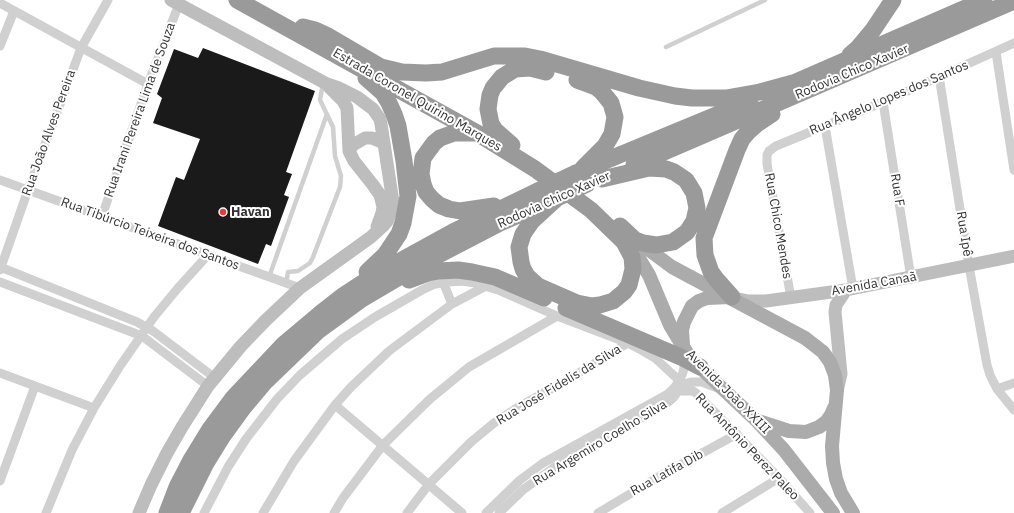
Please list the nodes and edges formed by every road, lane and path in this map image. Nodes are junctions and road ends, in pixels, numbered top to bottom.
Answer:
1 (108, 0) edge
2 (237, 0) edge
3 (258, 0) edge
4 (765, 0) edge
5 (893, 0) edge
6 (984, 0) edge
7 (1014, 1) edge
8 (175, 2) edge
9 (0, 3) edge
10 (1014, 4) edge
11 (14, 11) junction
12 (303, 27) junction
13 (950, 30) junction
14 (1014, 43) edge
15 (0, 46) edge
16 (666, 47) dead end
17 (81, 48) junction
18 (996, 52) junction
19 (336, 54) junction
20 (839, 64) junction
21 (939, 76) junction
22 (325, 83) junction
23 (793, 83) junction
24 (148, 84) junction
25 (809, 90) junction
26 (883, 102) junction
27 (327, 114) junction
28 (825, 126) junction
29 (477, 133) junction
30 (384, 143) junction
31 (512, 145) junction
32 (349, 151) junction
33 (767, 155) joint
34 (386, 161) junction
35 (1014, 170) edge
36 (364, 175) junction
37 (586, 177) junction
38 (0, 180) edge
39 (28, 190) junction
40 (558, 198) junction
41 (513, 203) junction
42 (594, 208) junction
43 (102, 216) junction
44 (371, 237) junction
45 (630, 241) junction
46 (207, 256) junction
47 (1014, 256) edge
48 (969, 266) junction
49 (0, 268) edge
50 (269, 277) junction
51 (911, 278) junction
52 (0, 282) edge
53 (444, 282) junction
54 (286, 284) junction
55 (486, 286) junction
56 (300, 288) junction
57 (849, 290) junction
58 (732, 297) junction
59 (791, 298) junction
60 (452, 304) junction
61 (321, 313) junction
62 (557, 316) junction
63 (318, 331) junction
64 (145, 332) junction
65 (628, 343) junction
66 (683, 352) junction
67 (700, 366) joint
68 (0, 373) edge
69 (212, 382) junction
70 (1014, 383) edge
71 (35, 386) junction
72 (679, 386) junction
73 (997, 389) junction
74 (726, 392) junction
75 (836, 396) junction
76 (335, 405) junction
77 (94, 408) junction
78 (1014, 410) edge
79 (757, 421) junction
80 (737, 434) junction
81 (383, 445) junction
82 (779, 478) junction
83 (0, 481) edge
84 (429, 484) junction
85 (46, 513) edge
86 (139, 513) edge
87 (167, 513) edge
88 (182, 513) edge
89 (204, 513) edge
90 (263, 513) edge
91 (334, 513) edge
92 (407, 513) edge
93 (462, 513) edge
94 (486, 513) edge
95 (499, 513) edge
96 (598, 513) edge
97 (722, 513) edge
98 (810, 513) edge
99 (833, 513) edge
100 (852, 513) edge

1 - 17 street, Rua João Alves Pereira
2 - 19 highway, Estrada Coronel Quirino Marques
3 - 12 highway, Estrada Coronel Quirino Marques
4 - 16 lane
5 - 20 highway
6 - 20 highway, Rodovia Chico Xavier
7 - 13 highway, Rodovia Chico Xavier
8 - 22 street
8 - 24 street, Rua Irani Pereira Lima de Souza
9 - 11 street
10 - 13 highway
11 - 15 street
11 - 17 street
12 - 23 highway
12 - 31 highway, Estrada Coronel Quirino Marques
13 - 25 highway, Rodovia Chico Xavier
14 - 18 street, Rua Ângelo Lopes dos Santos
17 - 24 street
17 - 39 street, Rua João Alves Pereira
18 - 21 street, Rua Ângelo Lopes dos Santos
18 - 35 street
19 - 29 highway, Estrada Coronel Quirino Marques
19 - 61 highway
20 - 23 highway, Rodovia Chico Xavier
21 - 26 street, Rua Ângelo Lopes dos Santos
21 - 48 street, Rua Ipê
22 - 27 lane
22 - 30 street
22 - 32 street
23 - 37 highway, Rodovia Chico Xavier
24 - 43 street, Rua Irani Pereira Lima de Souza
25 - 37 highway, Rodovia Chico Xavier
25 - 58 highway
26 - 28 street, Rua Ângelo Lopes dos Santos
26 - 51 street, Rua F
27 - 50 lane
27 - 54 lane
28 - 33 street, Rua Ângelo Lopes dos Santos
28 - 57 street
29 - 41 highway
29 - 42 highway, Estrada Coronel Quirino Marques
30 - 32 street
30 - 34 street
31 - 37 highway
31 - 42 highway, Estrada Coronel Quirino Marques
32 - 36 street
33 - 59 street, Rua Chico Mendes
34 - 36 street
34 - 44 street
36 - 44 street
37 - 40 highway, Rodovia Chico Xavier, bridge
37 - 41 highway, Rodovia Chico Xavier, bridge
37 - 45 highway
38 - 39 street, Rua Tibúrcio Teixeira dos Santos
39 - 43 street, Rua Tibúrcio Teixeira dos Santos
39 - 49 street, Rua João Alves Pereira
40 - 45 highway
40 - 63 highway, Rodovia Chico Xavier
41 - 61 highway, Rodovia Chico Xavier
42 - 45 highway
43 - 46 street, Rua Tibúrcio Teixeira dos Santos
44 - 56 street
45 - 58 main road
45 - 66 main road, Avenida João XXIII
46 - 50 street, Rua Tibúrcio Teixeira dos Santos
46 - 64 street
47 - 48 street, Avenida Canaã
48 - 51 street, Avenida Canaã
48 - 73 street, Rua Ipê
49 - 64 street
50 - 54 street, Rua Tibúrcio Teixeira dos Santos
51 - 57 street, Avenida Canaã
52 - 64 street
53 - 55 street
53 - 60 street
53 - 89 street
54 - 56 street, Rua Tibúrcio Teixeira dos Santos
55 - 60 street
55 - 62 street
56 - 69 street
57 - 59 street, Avenida Canaã
57 - 75 street
58 - 59 street, Avenida Canaã
58 - 66 main road
58 - 75 main road
60 - 76 street
61 - 87 highway, Rodovia Chico Xavier
62 - 65 street
62 - 81 street
63 - 66 highway
63 - 88 highway, Rodovia Chico Xavier
64 - 69 street
64 - 77 street
65 - 72 street
65 - 84 street, Rua José Fidelis da Silva
66 - 67 highway
66 - 72 street
67 - 74 main road, Avenida João XXIII
68 - 71 street
69 - 86 street
70 - 73 street
71 - 77 street
71 - 83 street
72 - 74 street, Rua Argemiro Coelho Silva
72 - 80 street, Rua Antônio Perez Paleo
72 - 94 street, Rua Argemiro Coelho Silva
72 - 95 street, Rua Argemiro Coelho Silva
73 - 78 street, Rua Ipê
74 - 79 main road, Avenida João XXIII
75 - 79 main road
75 - 100 main road
76 - 81 street
76 - 90 street
77 - 85 street
79 - 99 main road, Avenida João XXIII
80 - 82 street, Rua Antônio Perez Paleo
80 - 96 street, Rua Latifa Dib
81 - 84 street
81 - 91 street
82 - 97 street
82 - 98 street, Rua Antônio Perez Paleo
84 - 92 street, Rua José Fidelis da Silva
84 - 93 street

